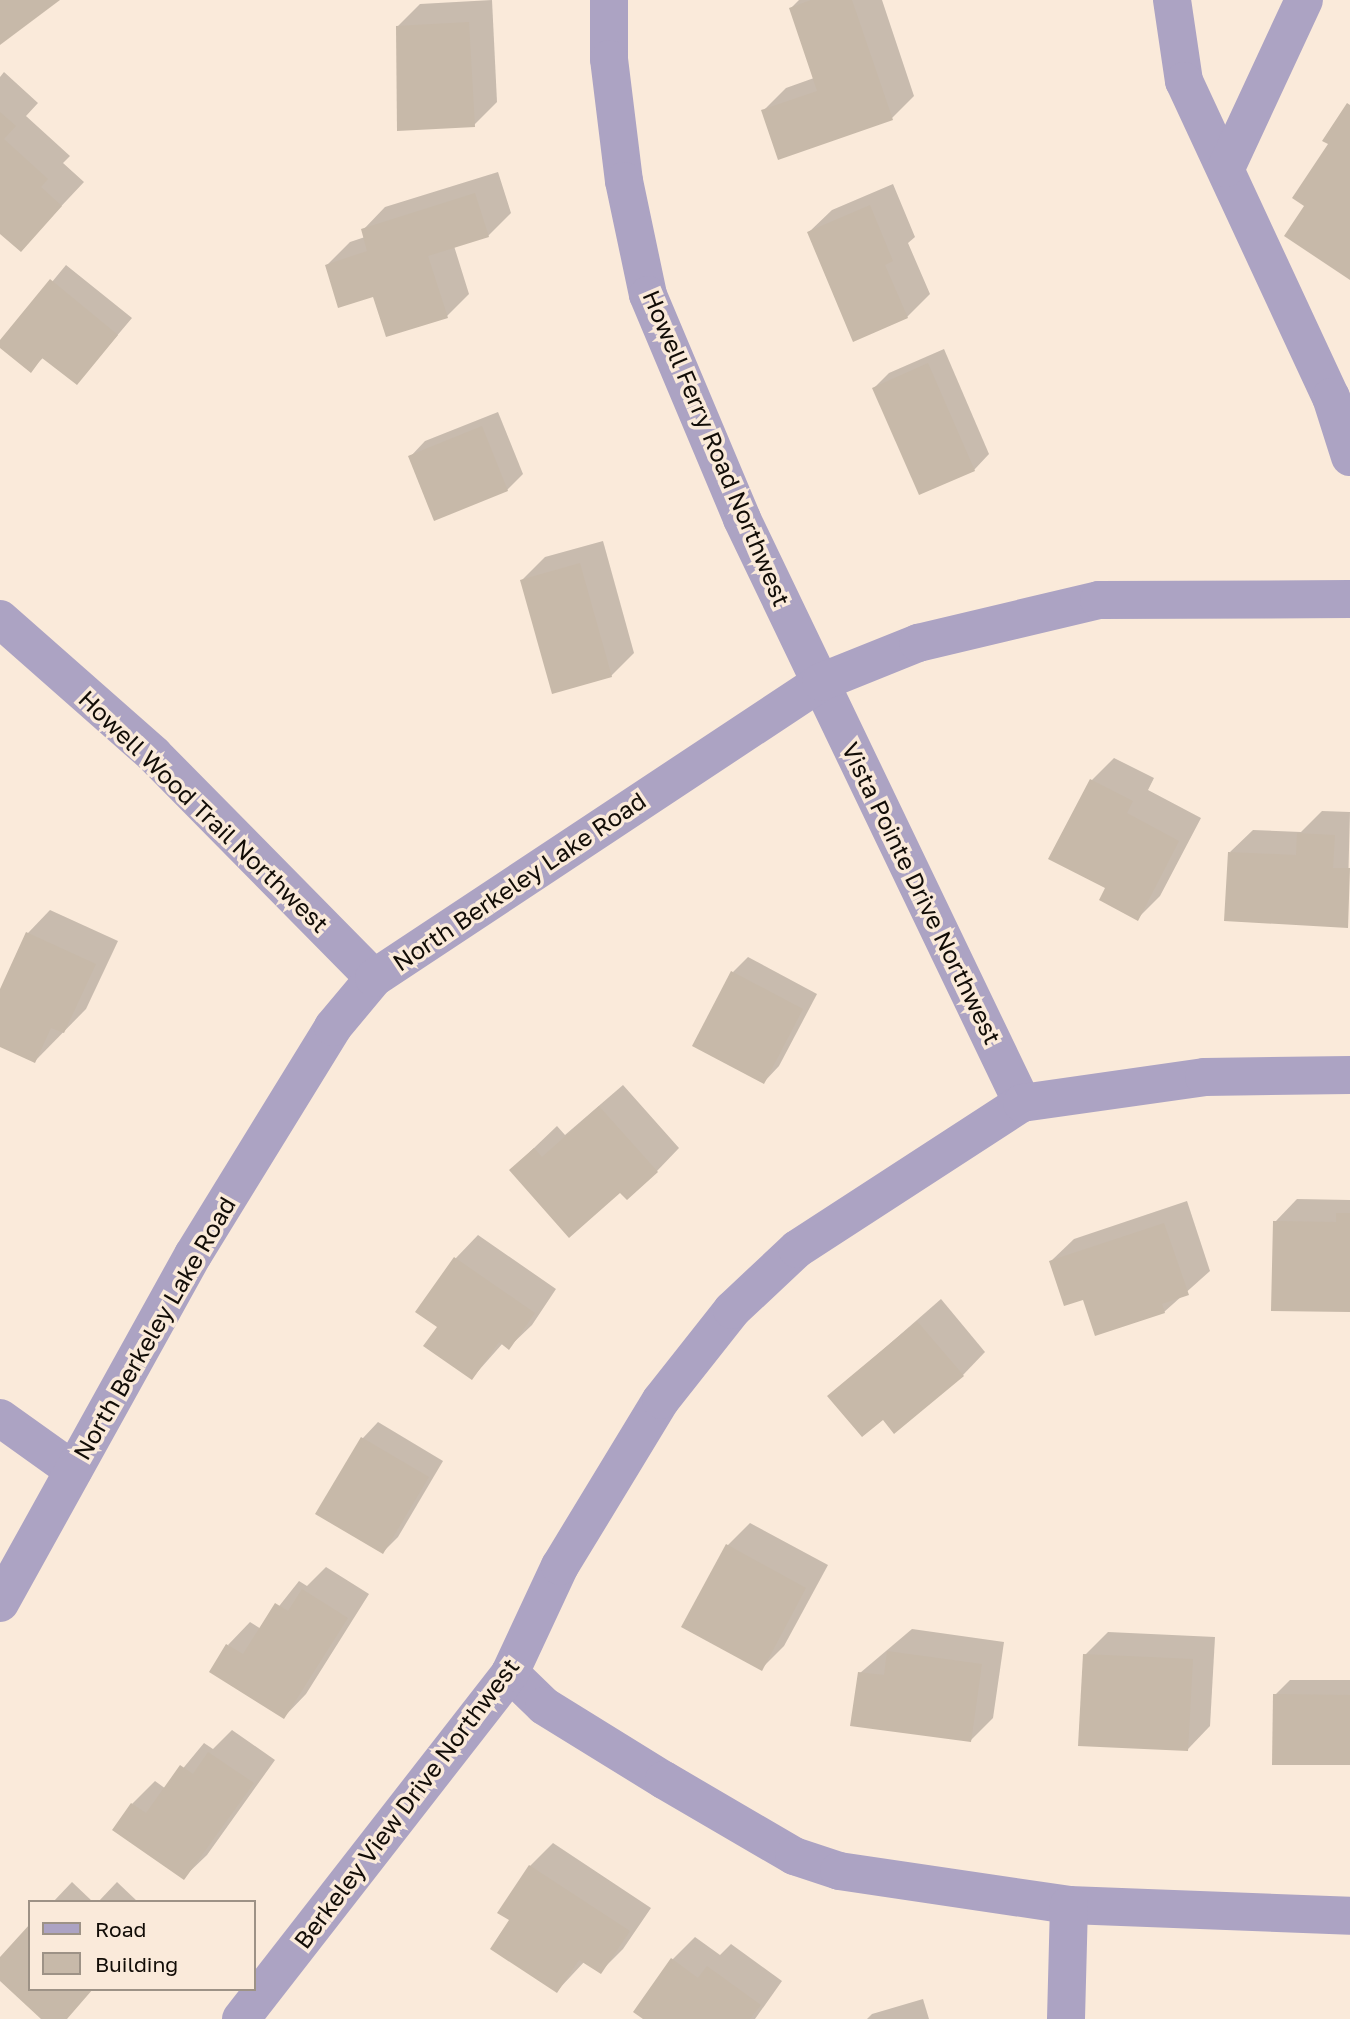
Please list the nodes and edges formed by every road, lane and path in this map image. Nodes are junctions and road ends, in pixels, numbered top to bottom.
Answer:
1 (609, 0) edge
2 (1172, 0) edge
3 (1304, 0) edge
4 (1226, 168) junction
5 (1350, 457) edge
6 (1350, 599) edge
7 (0, 619) edge
8 (821, 682) junction
9 (374, 978) junction
10 (1350, 1075) edge
11 (1022, 1103) junction
12 (0, 1418) edge
13 (73, 1470) junction
14 (0, 1603) edge
15 (510, 1673) junction
16 (1069, 1905) junction
17 (1350, 1916) edge
18 (241, 2019) edge
19 (1066, 2019) edge

1 - 8 street, Howell Ferry Road Northwest
2 - 4 street
3 - 4 street
4 - 5 street
6 - 8 street, North Berkeley Lake Road
7 - 9 street, Howell Wood Trail Northwest
8 - 9 street, North Berkeley Lake Road
8 - 11 street, Vista Pointe Drive Northwest
9 - 13 street, North Berkeley Lake Road
10 - 11 street, Berkeley View Drive Northwest
11 - 15 street, Berkeley View Drive Northwest
12 - 13 street
13 - 14 street, North Berkeley Lake Road
15 - 16 street
15 - 18 street, Berkeley View Drive Northwest
16 - 17 street
16 - 19 street

